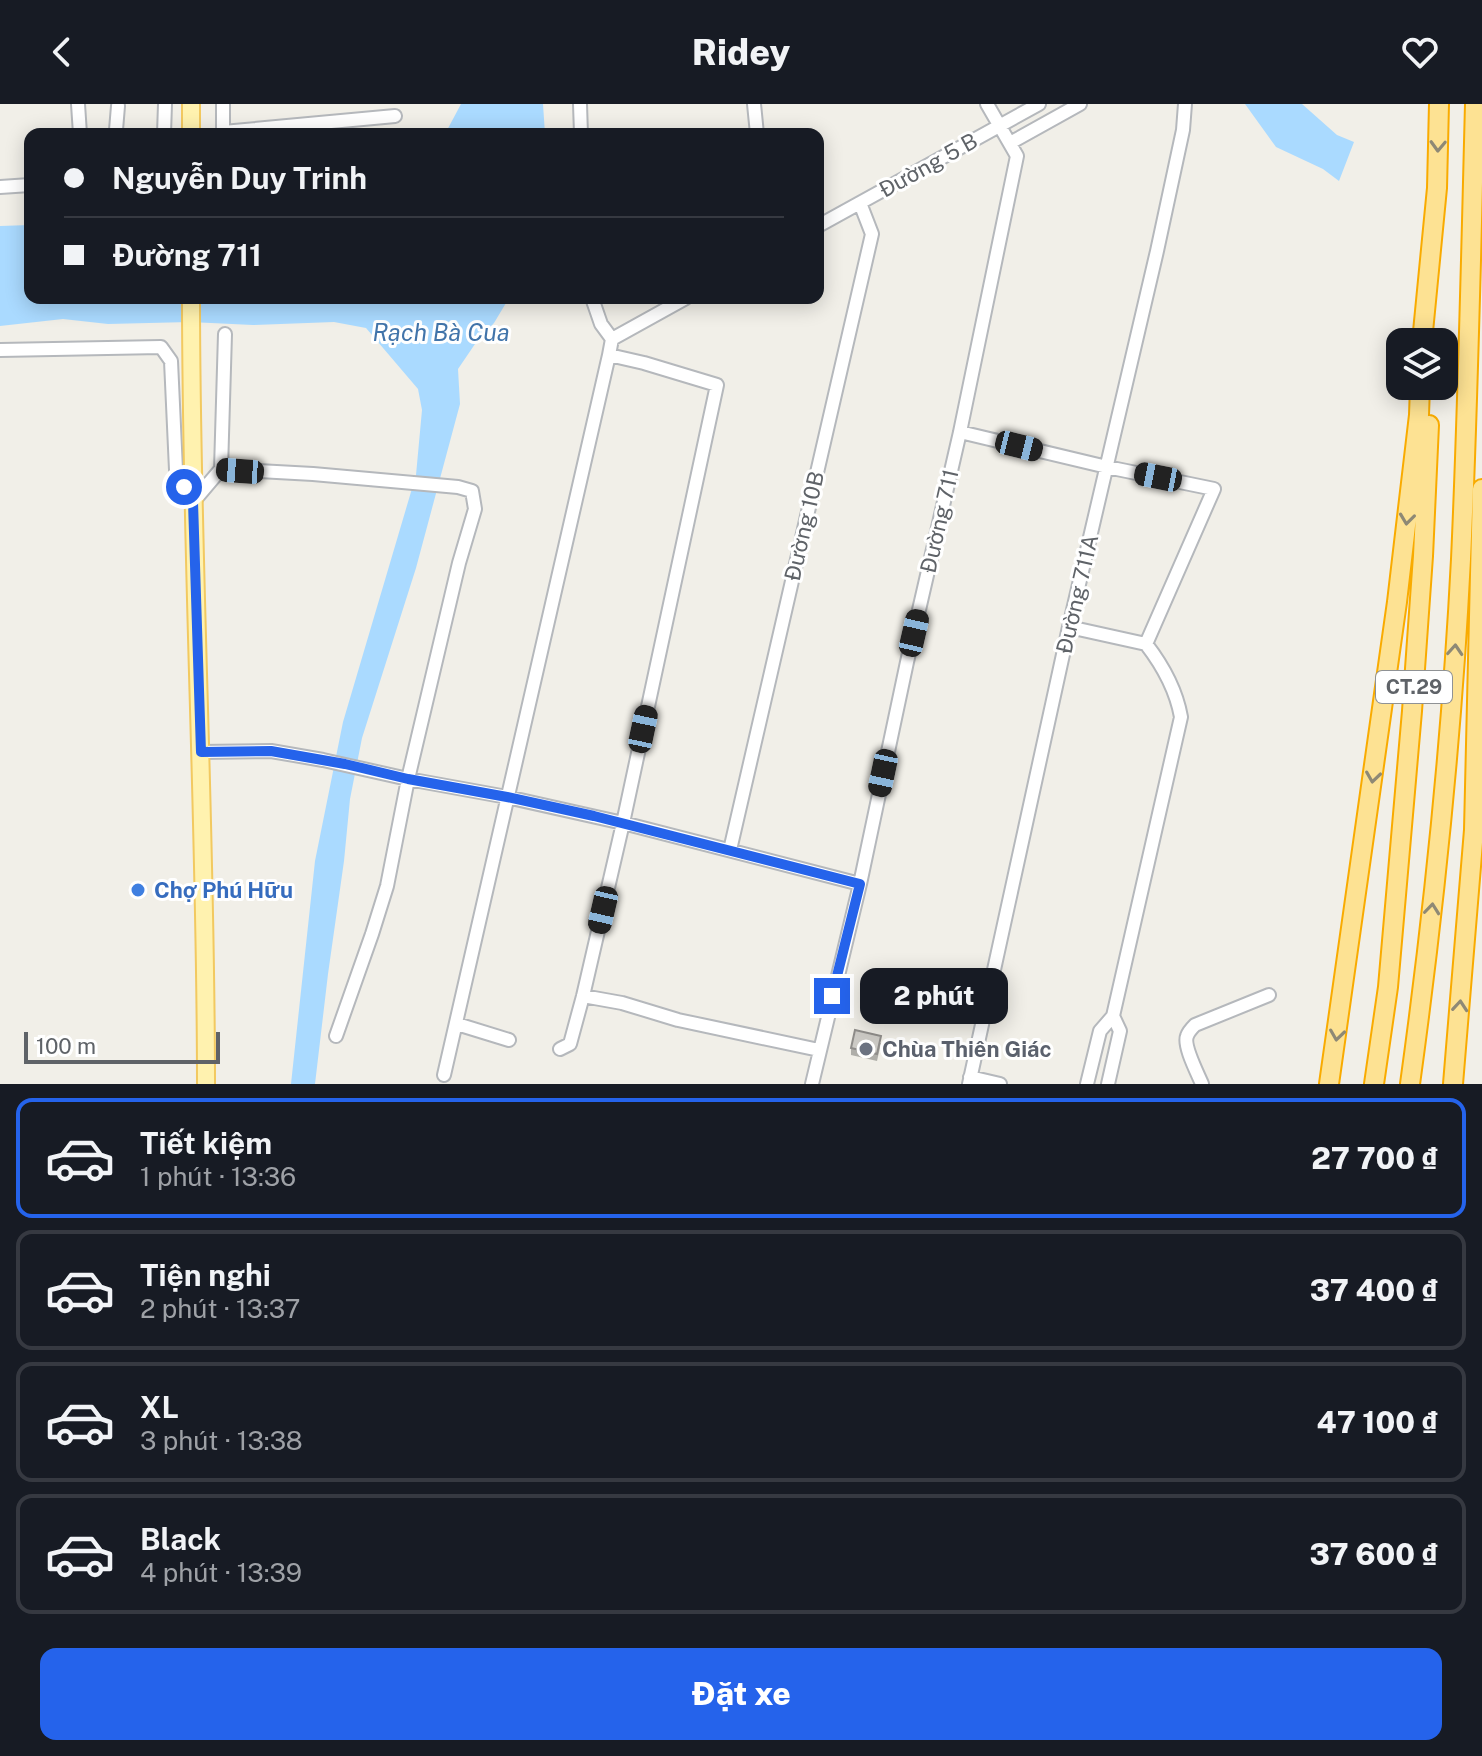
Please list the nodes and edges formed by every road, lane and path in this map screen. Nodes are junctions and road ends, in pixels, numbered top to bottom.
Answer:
1 (78, 104) edge
2 (165, 104) edge
3 (191, 104) edge
4 (223, 104) edge
5 (580, 104) edge
6 (754, 104) edge
7 (987, 104) edge
8 (1039, 104) edge
9 (1080, 104) edge
10 (1185, 104) edge
11 (1439, 104) edge
12 (1475, 104) edge
13 (1481, 104) edge
14 (118, 106) edge
15 (395, 116) dead end
16 (1000, 125) junction
17 (80, 128) edge
18 (118, 128) edge
19 (164, 128) edge
20 (191, 128) edge
21 (223, 128) edge
22 (274, 128) edge
23 (581, 128) edge
24 (756, 128) edge
25 (1010, 143) junction
26 (1482, 145) edge
27 (24, 185) edge
28 (0, 187) edge
29 (860, 203) junction
30 (824, 223) edge
31 (191, 304) edge
32 (594, 304) edge
33 (675, 304) edge
34 (1429, 328) edge
35 (225, 334) dead end
36 (612, 339) junction
37 (0, 350) edge
38 (609, 355) junction
39 (1420, 400) edge
40 (1429, 400) edge
41 (960, 432) junction
42 (1107, 467) junction
43 (221, 469) junction
44 (1482, 489) edge
45 (193, 502) junction
46 (1069, 627) junction
47 (1146, 644) junction
48 (201, 752) junction
49 (408, 779) junction
50 (507, 797) junction
51 (623, 823) junction
52 (730, 850) junction
53 (860, 884) junction
54 (1269, 995) dead end
55 (583, 996) junction
56 (1113, 1016) junction
57 (457, 1024) junction
58 (336, 1036) dead end
59 (509, 1040) dead end
60 (560, 1049) dead end
61 (819, 1050) junction
62 (444, 1075) dead end
63 (969, 1081) edge
64 (206, 1084) edge
65 (812, 1084) edge
66 (1000, 1084) edge
67 (1087, 1084) edge
68 (1108, 1084) edge
69 (1202, 1084) edge
70 (1329, 1084) edge
71 (1374, 1084) edge
72 (1410, 1084) edge
73 (1453, 1084) edge

1 - 17 street
2 - 19 street
3 - 20 main road
4 - 21 street
5 - 23 street
6 - 24 street
7 - 16 street, Đường 711
8 - 16 street, Đường 5 B
9 - 25 street
10 - 42 street, Đường 711A
11 -> 34 highway
72 -> 12 highway, CT.29
13 - 26 highway
14 - 18 street
15 - 22 street
16 - 25 street, Đường 711
16 - 29 street, Đường 5 B
25 - 41 street, Đường 711
27 - 28 street
29 - 30 street, Đường 5 B
29 - 52 street, Đường 10B
31 - 45 main road
32 - 36 street
33 - 36 street
35 - 43 street
36 - 38 street
37 - 45 street
38 - 50 street
38 - 51 street
39 -> 70 highway
40 - 71 highway, CT.29
41 - 42 street
41 - 53 street, Đường 711
42 - 46 street, Đường 711A
42 - 47 street
43 - 45 street
43 - 49 street
73 -> 44 highway
45 - 48 main road
46 - 47 street
46 - 63 street, Đường 711A
47 - 56 street
48 - 49 street
48 - 64 main road
49 - 50 street
49 - 58 street
50 - 51 street
50 - 57 street
51 - 52 street
51 - 55 street
52 - 53 street
53 - 61 street, Đường 711
54 - 69 street
55 - 60 street
55 - 61 street
56 - 67 street
56 - 68 street
57 - 59 street
57 - 62 street
61 - 65 street, Đường 711
63 - 66 street

